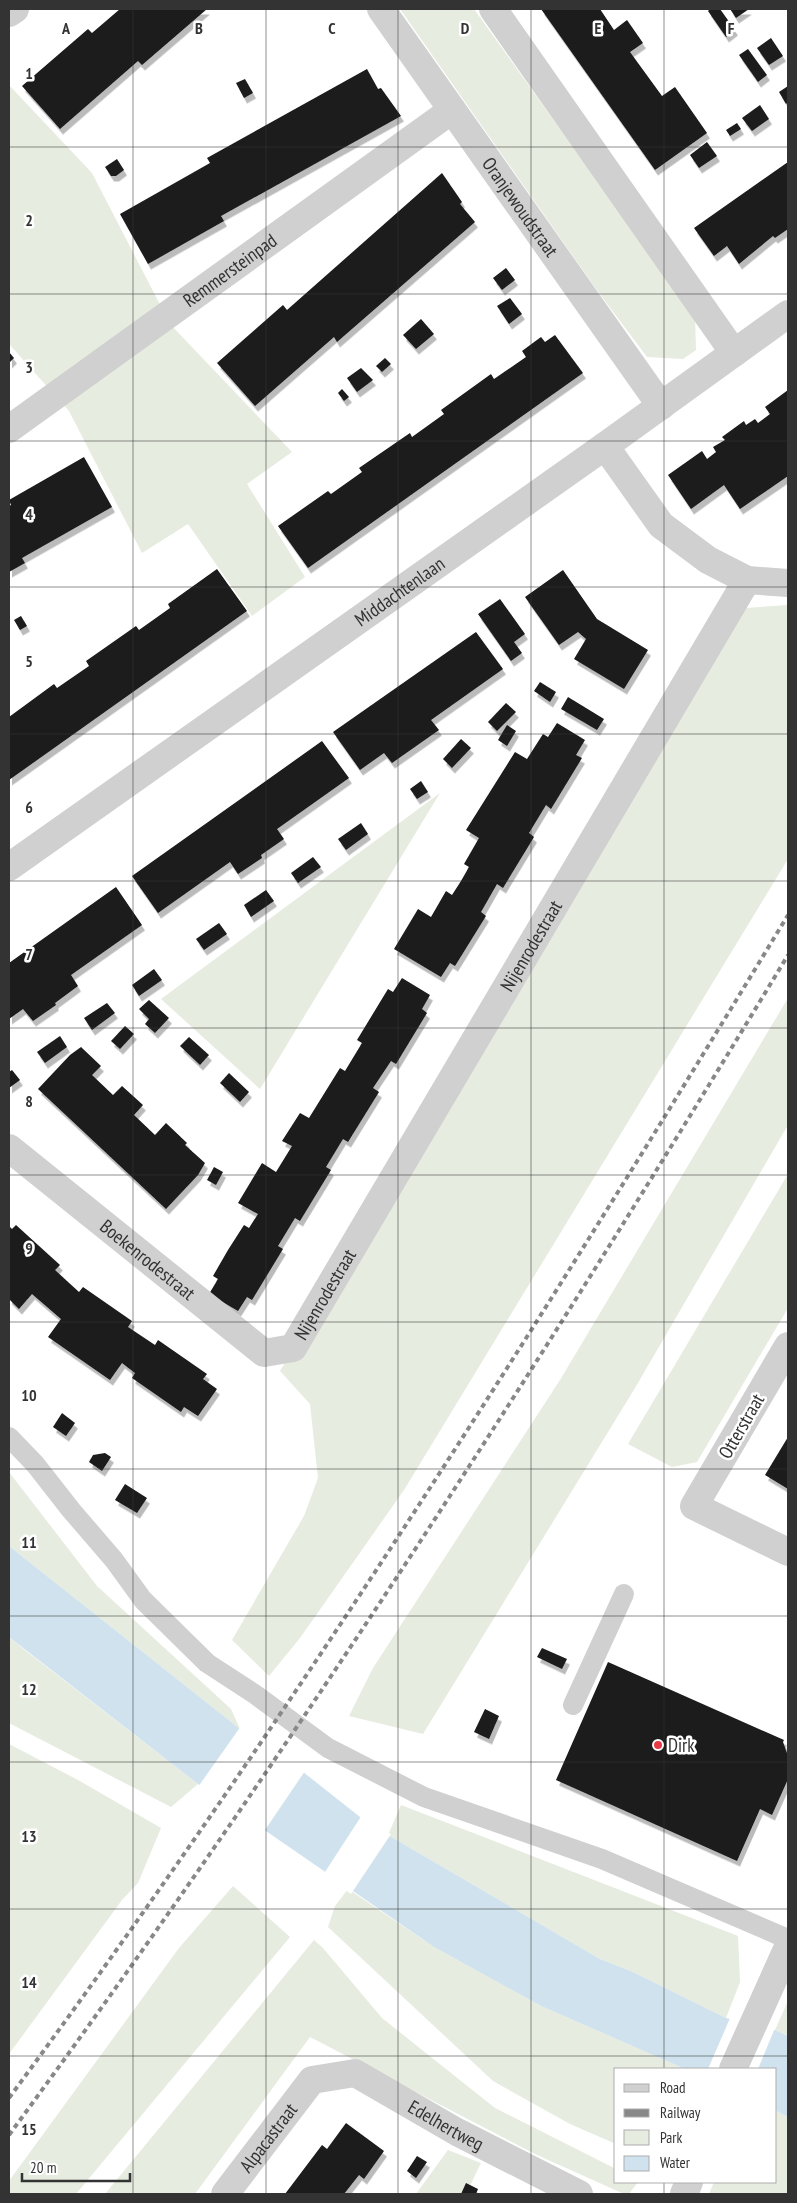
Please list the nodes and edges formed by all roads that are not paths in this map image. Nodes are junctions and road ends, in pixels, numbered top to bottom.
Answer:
1 (16, 9) edge
2 (381, 9) edge
3 (493, 9) edge
4 (9, 14) edge
5 (452, 110) junction
6 (788, 314) edge
7 (734, 353) junction
8 (661, 406) junction
9 (9, 429) edge
10 (605, 446) junction
11 (747, 580) junction
12 (788, 583) edge
13 (9, 866) edge
14 (9, 1148) edge
15 (788, 1346) edge
16 (293, 1348) joint
17 (9, 1437) edge
18 (788, 1552) edge
19 (624, 1594) dead end
20 (573, 1706) dead end
21 (788, 1939) edge
22 (788, 1947) edge
23 (733, 2068) edge
24 (312, 2080) joint
25 (225, 2194) edge
26 (579, 2194) edge

1 - 4 street
2 - 5 street, Oranjewoudstraat
3 - 7 street
5 - 8 street, Oranjewoudstraat
5 - 9 street, Remmersteinpad
6 - 7 street, Middachtenlaan
7 - 8 street, Middachtenlaan
8 - 10 street, Middachtenlaan
10 - 11 street
10 - 13 street, Middachtenlaan
11 - 12 street
11 - 16 street, Nijenrodestraat
14 - 16 street, Boekenrodestraat
15 - 18 street, Otterstraat
17 - 21 lane
19 - 20 lane
22 - 23 street
24 - 25 street, Alpacastraat
24 - 26 street, Edelhertweg

